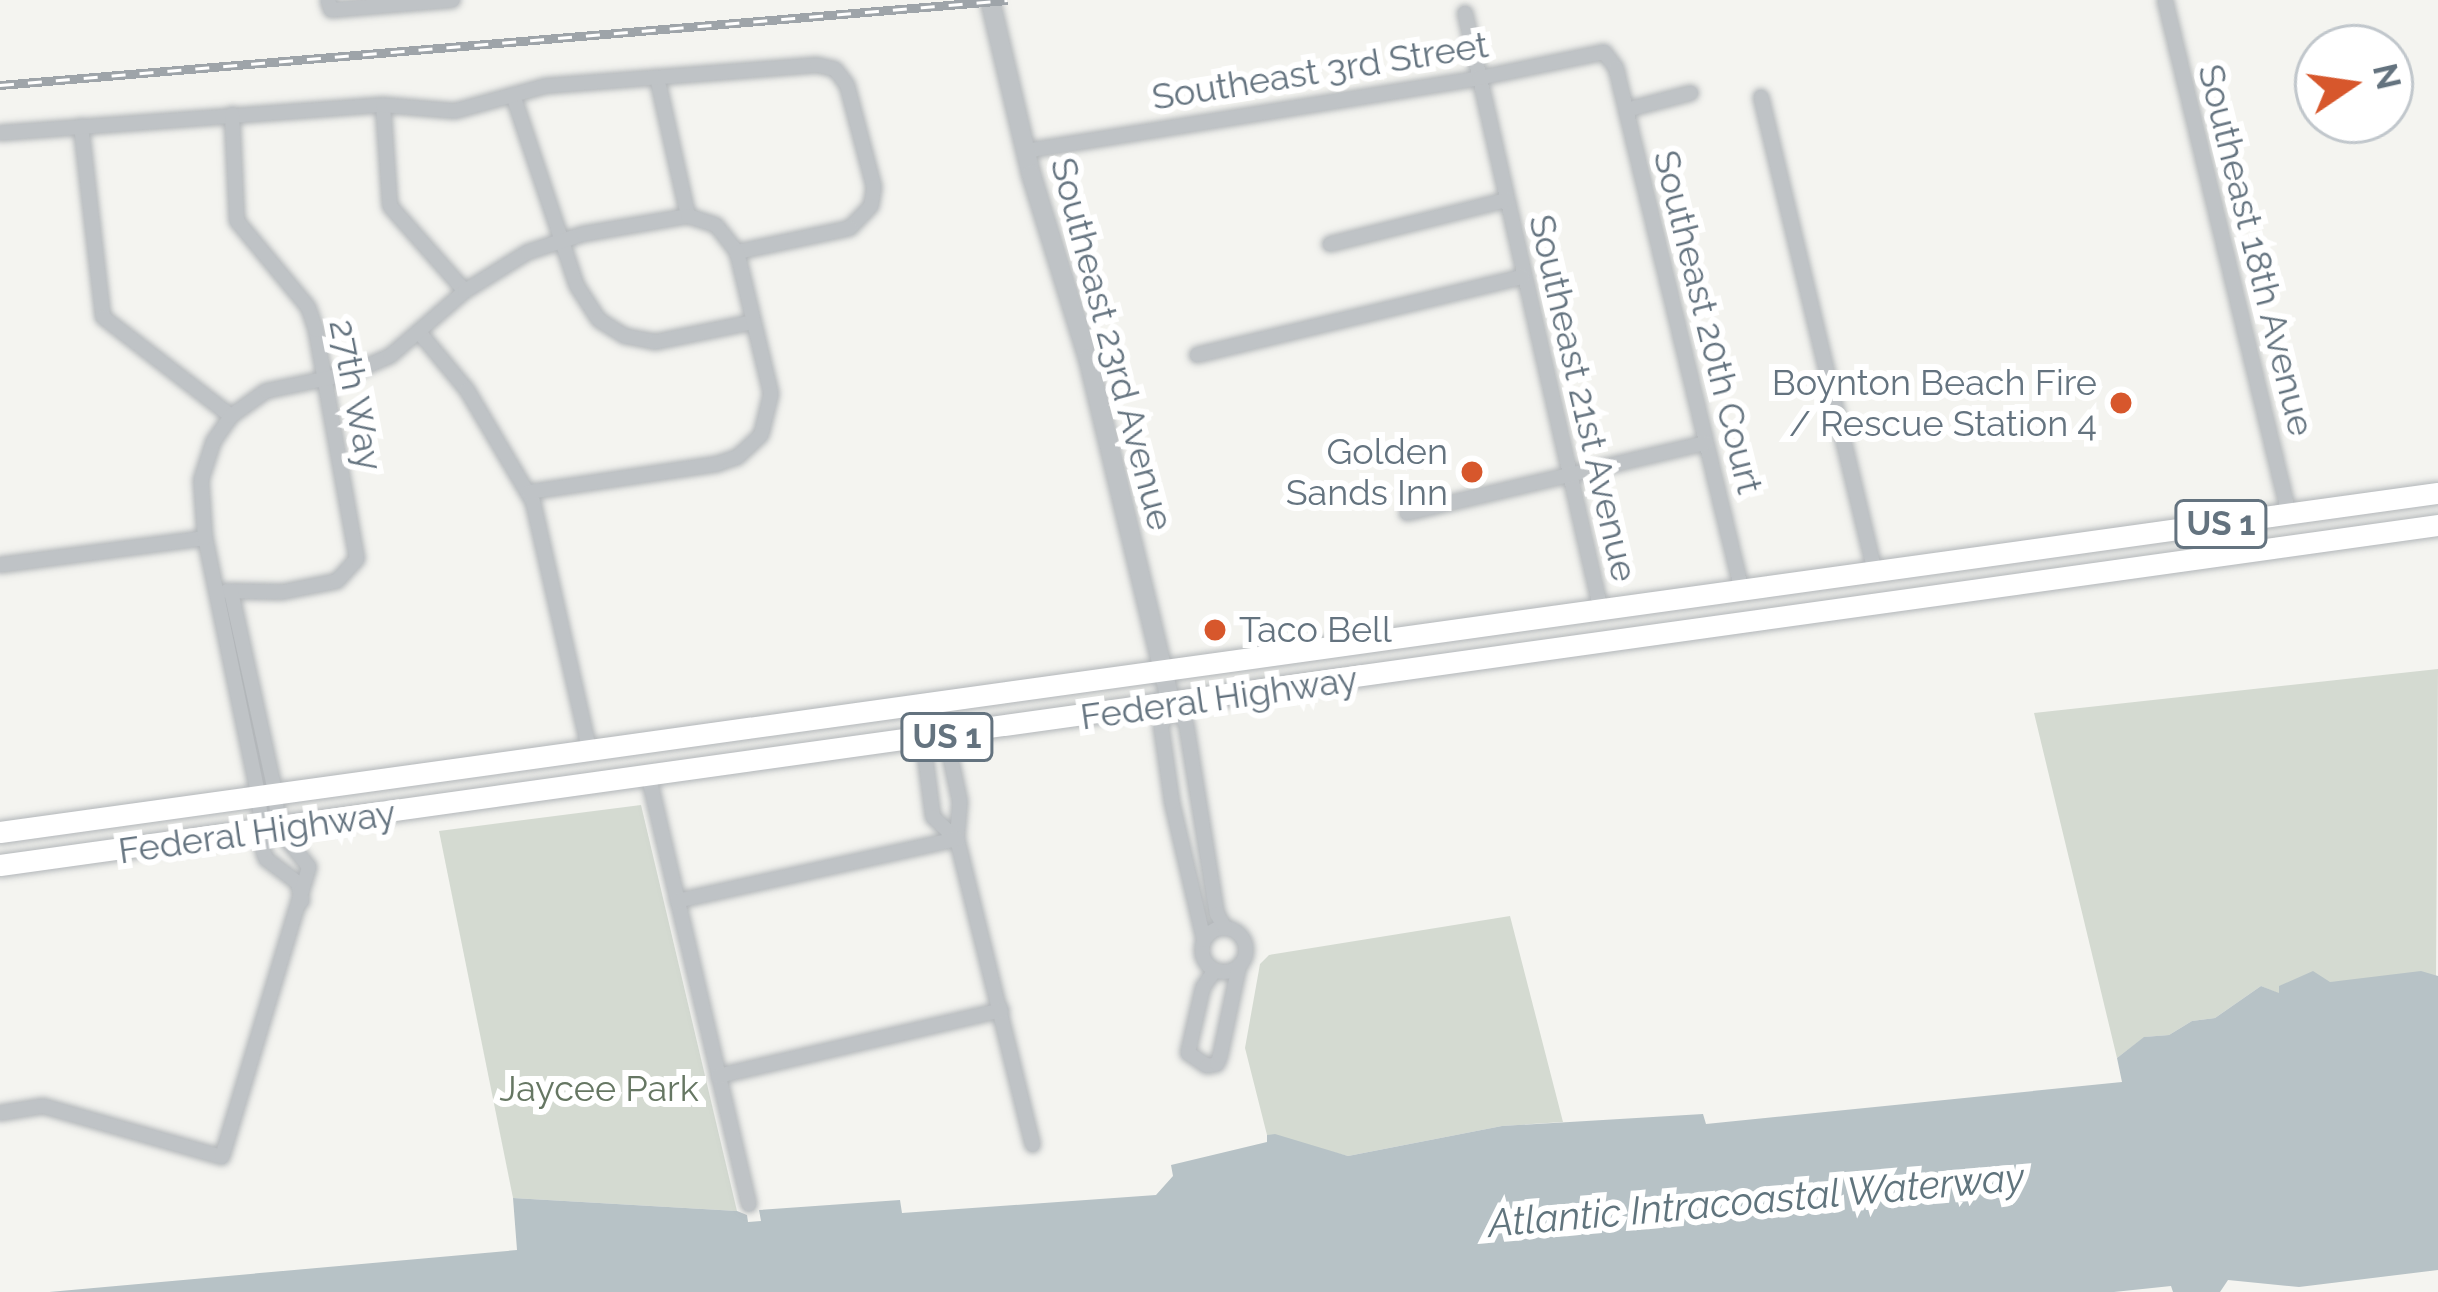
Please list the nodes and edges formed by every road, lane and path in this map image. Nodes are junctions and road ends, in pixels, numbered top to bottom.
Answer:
1 (453, 0) edge
2 (990, 0) edge
3 (2165, 0) edge
4 (330, 5) edge
5 (1466, 13) dead end
6 (1616, 68) joint
7 (656, 77) junction
8 (1479, 78) junction
9 (1690, 93) dead end
10 (513, 95) junction
11 (1761, 97) dead end
12 (383, 105) junction
13 (1626, 110) junction
14 (232, 113) junction
15 (81, 126) junction
16 (0, 133) edge
17 (1025, 151) junction
18 (1507, 200) junction
19 (688, 216) junction
20 (563, 239) junction
21 (1330, 244) dead end
22 (736, 252) junction
23 (1523, 277) junction
24 (465, 291) junction
25 (753, 322) junction
26 (419, 332) junction
27 (1197, 356) dead end
28 (324, 378) junction
29 (232, 416) junction
30 (1706, 443) junction
31 (1572, 472) junction
32 (529, 492) junction
33 (2438, 493) edge
34 (2313, 511) junction
35 (1407, 513) dead end
36 (2289, 514) junction
37 (2438, 525) edge
38 (205, 538) junction
39 (2292, 545) junction
40 (2260, 550) junction
41 (0, 565) edge
42 (1875, 572) junction
43 (223, 591) junction
44 (1742, 591) junction
45 (1630, 607) junction
46 (1601, 610) junction
47 (1616, 640) junction
48 (1449, 666) junction
49 (1165, 672) junction
50 (963, 699) junction
51 (1171, 704) junction
52 (743, 731) junction
53 (934, 738) junction
54 (590, 753) junction
55 (649, 778) junction
56 (594, 786) junction
57 (268, 797) junction
58 (454, 805) junction
59 (271, 829) junction
60 (0, 832) edge
61 (957, 839) junction
62 (0, 865) edge
63 (302, 901) junction
64 (677, 901) junction
65 (1225, 928) junction
66 (1204, 940) junction
67 (1239, 966) junction
68 (1215, 970) junction
69 (1000, 1010) junction
70 (718, 1076) junction
71 (0, 1113) edge
72 (1033, 1145) dead end
73 (749, 1204) dead end

1 - 4 street
2 - 17 street, Southeast 23rd Avenue
3 - 36 street, Southeast 18th Avenue
5 - 8 street, Southeast 21st Avenue
6 - 8 street, Southeast 3rd Street
6 - 13 street, Southeast 20th Court
7 - 10 street
7 - 19 street
7 - 22 street
8 - 17 street, Southeast 3rd Street
8 - 18 street, Southeast 21st Avenue
9 - 13 street
10 - 12 street
10 - 20 street
11 - 42 street
12 - 14 street
12 - 24 street
13 - 30 street, Southeast 20th Court
14 - 15 street
14 - 28 street, 27th Way
15 - 16 street
15 - 29 street
17 - 49 street, Southeast 23rd Avenue
18 - 21 street, Southeast 21st Avenue
18 - 23 street, Southeast 21st Avenue
19 - 20 street
19 - 22 street
20 - 24 street
20 - 25 street
22 - 25 street
23 - 27 street
23 - 31 street, Southeast 21st Avenue
24 - 26 street
25 - 32 street
26 - 28 street
26 - 32 street
28 - 29 street
28 - 43 street, 27th Way
29 - 38 street
30 - 31 street
30 - 44 street, Southeast 20th Court
31 - 35 street
31 - 46 street, Southeast 21st Avenue
32 - 54 street
33 - 34 main road, Federal Highway / US 1
34 - 36 main road, Federal Highway / US 1
34 - 39 main road
36 - 40 main road
36 - 42 main road, Federal Highway / US 1
37 - 39 main road, Federal Highway / US 1
38 - 41 street
38 - 43 street
39 - 40 main road, Federal Highway / US 1
40 - 47 main road, Federal Highway / US 1
42 - 44 main road, Federal Highway / US 1
43 - 57 street
44 - 45 main road, Federal Highway / US 1
45 - 46 main road, Federal Highway / US 1
45 - 47 main road
46 - 48 main road
46 - 49 main road, Federal Highway / US 1
47 - 48 main road, Federal Highway / US 1
48 - 51 main road, Federal Highway / US 1
49 - 50 main road, Federal Highway / US 1
49 - 51 street, Southeast 23rd Avenue
50 - 52 main road, Federal Highway / US 1
50 - 53 main road
51 - 53 main road, Federal Highway / US 1
51 - 65 street
51 - 66 street
52 - 54 main road, Federal Highway / US 1
52 - 56 main road
53 - 55 main road, Federal Highway / US 1
53 - 61 street
53 - 61 street
54 - 57 main road, Federal Highway / US 1
54 - 58 main road
55 - 56 main road, Federal Highway / US 1
55 - 64 street
56 - 58 main road, Federal Highway / US 1
57 - 59 street
57 - 60 main road, Federal Highway / US 1
58 - 59 main road, Federal Highway / US 1
59 - 62 main road, Federal Highway / US 1
59 - 63 street
59 - 63 street
61 - 64 street
61 - 69 street
63 - 71 street
64 - 70 street
65 - 66 street
65 - 67 street
66 - 68 street
67 - 68 street
67 - 68 street
69 - 70 street
69 - 72 street
70 - 73 street

